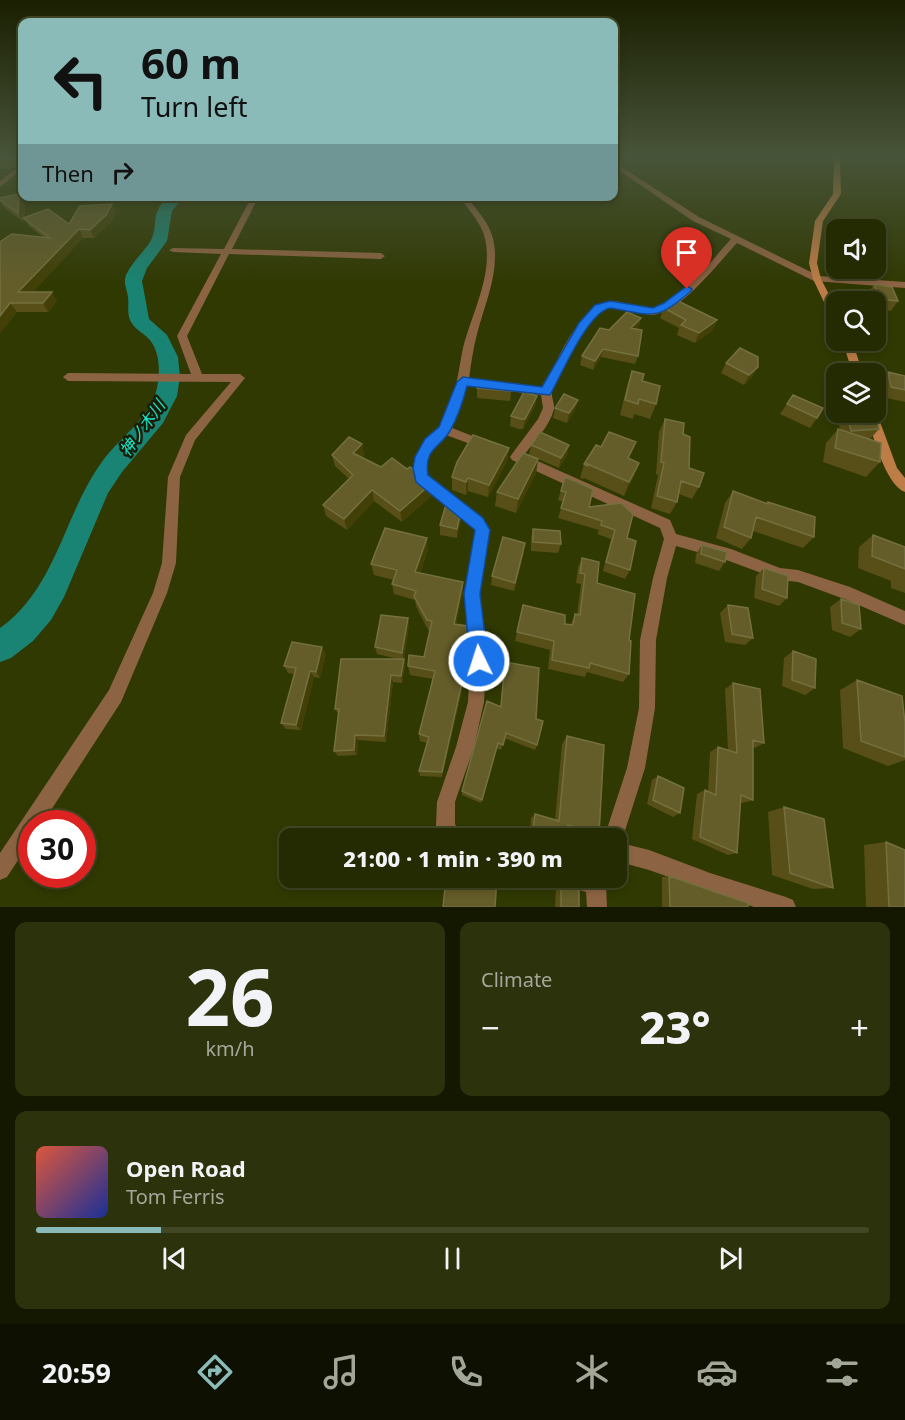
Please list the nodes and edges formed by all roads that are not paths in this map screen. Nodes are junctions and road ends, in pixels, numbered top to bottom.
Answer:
1 (667, 199) edge
2 (833, 199) edge
3 (253, 201) edge
4 (466, 201) edge
5 (735, 240) junction
6 (173, 250) dead end
7 (226, 252) junction
8 (381, 256) dead end
9 (817, 279) junction
10 (905, 285) edge
11 (826, 297) edge
12 (68, 377) dead end
13 (198, 378) junction
14 (463, 382) junction
15 (546, 392) junction
16 (875, 423) edge
17 (444, 430) junction
18 (505, 454) junction
19 (905, 487) edge
20 (671, 539) junction
21 (905, 618) edge
22 (446, 828) edge
23 (616, 828) edge
24 (627, 854) edge
25 (0, 870) edge
26 (597, 888) edge
27 (597, 907) edge
28 (786, 907) edge

1 - 5 street
2 - 9 street
3 - 7 street
4 - 14 street
5 - 9 street
5 - 15 street
6 - 7 street
7 - 8 street
7 - 13 street
9 - 10 street
9 - 11 street
12 - 13 street
13 - 25 street
14 - 15 street
14 - 17 street
15 - 18 street
16 - 19 street
17 - 18 street
17 - 22 street
18 - 20 street
20 - 21 street
20 - 23 street
24 - 28 street
26 - 27 street

